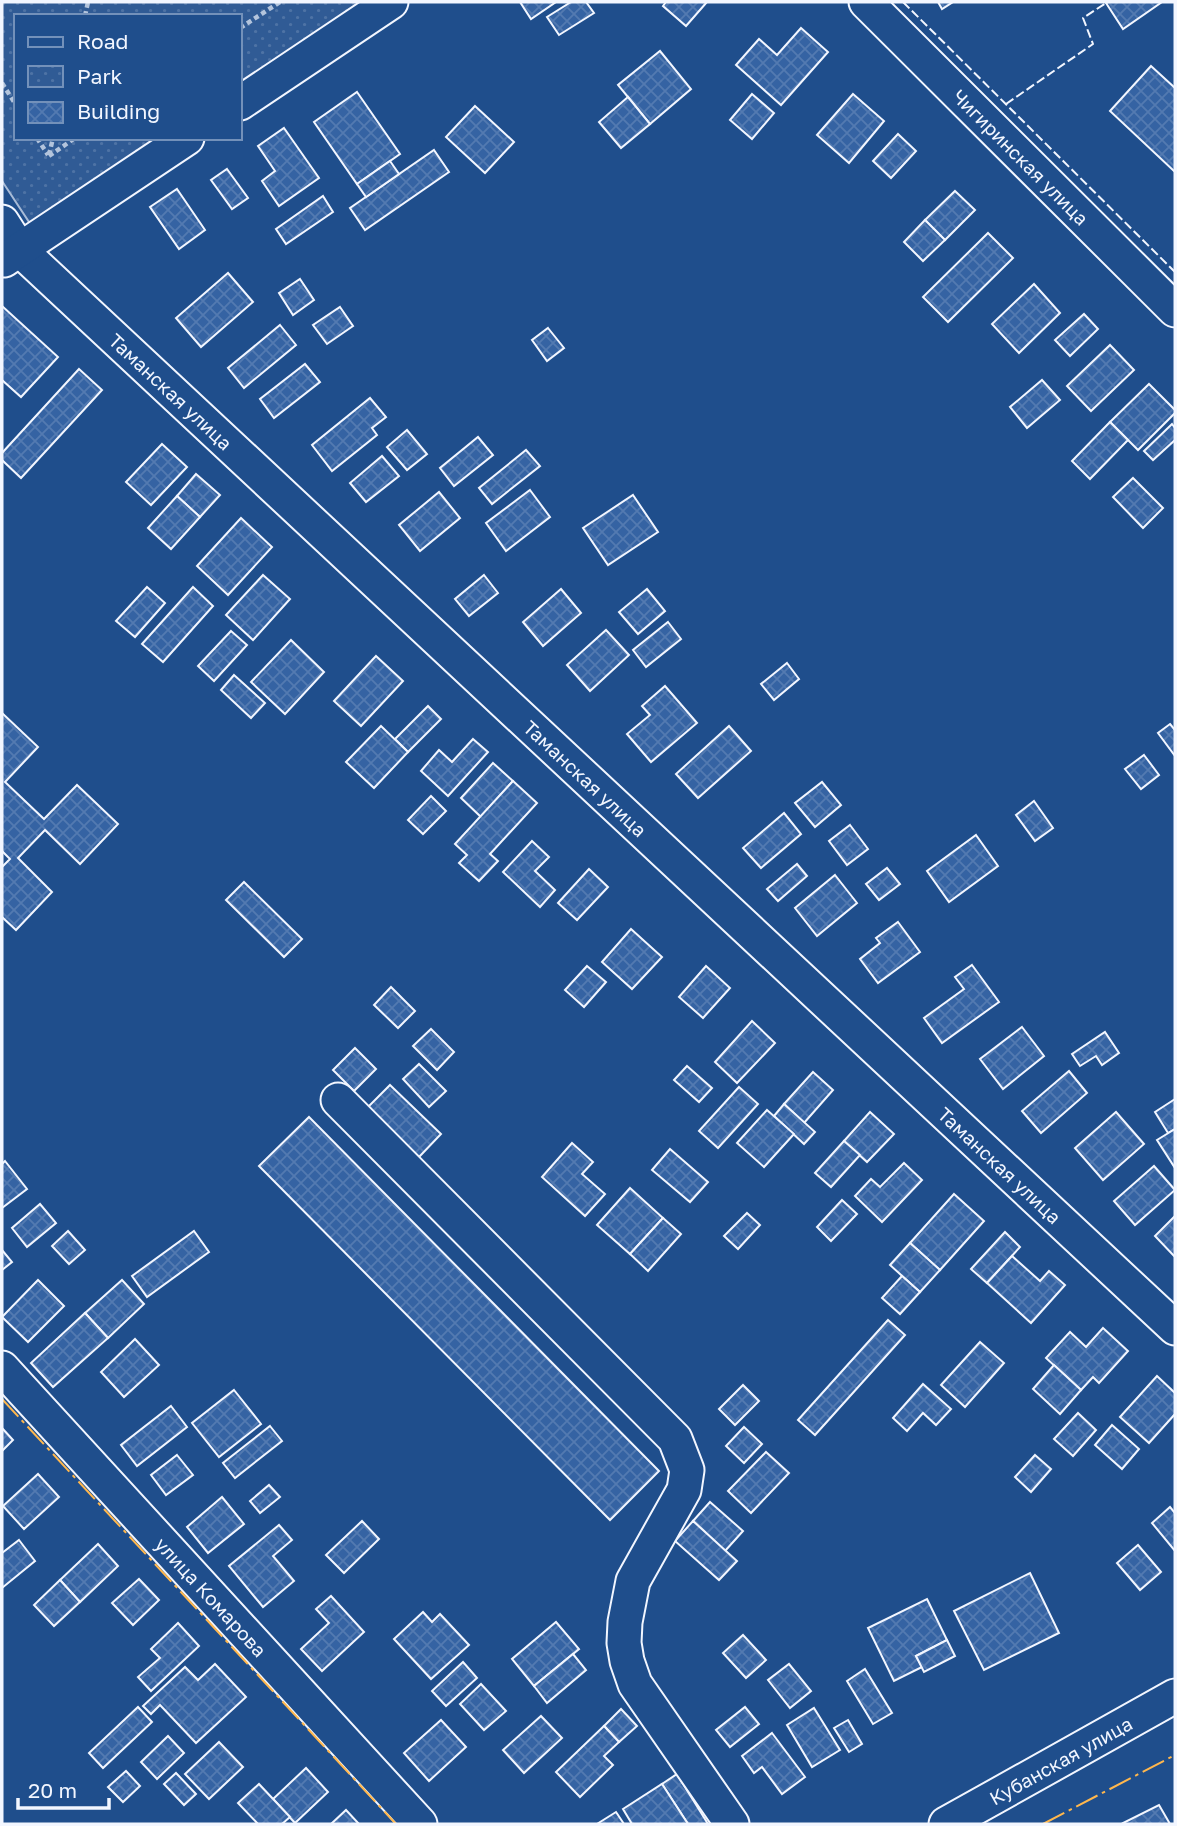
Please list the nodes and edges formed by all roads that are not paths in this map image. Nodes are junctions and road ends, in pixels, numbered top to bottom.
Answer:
1 (391, 2) edge
2 (866, 2) edge
3 (242, 102) edge
4 (184, 140) edge
5 (2, 222) edge
6 (11, 256) edge
7 (1175, 310) edge
8 (338, 1100) dead end
9 (1175, 1328) edge
10 (2, 1368) edge
11 (1175, 1696) edge
12 (420, 1824) edge
13 (732, 1824) edge
14 (946, 1824) edge

1 - 3 street
2 - 7 street, Чигиринская улица
4 - 6 street
5 - 6 street, Таманская улица
6 - 9 street, Таманская улица
8 - 13 street
10 - 12 street, улица Комарова
11 - 14 street, Кубанская улица

